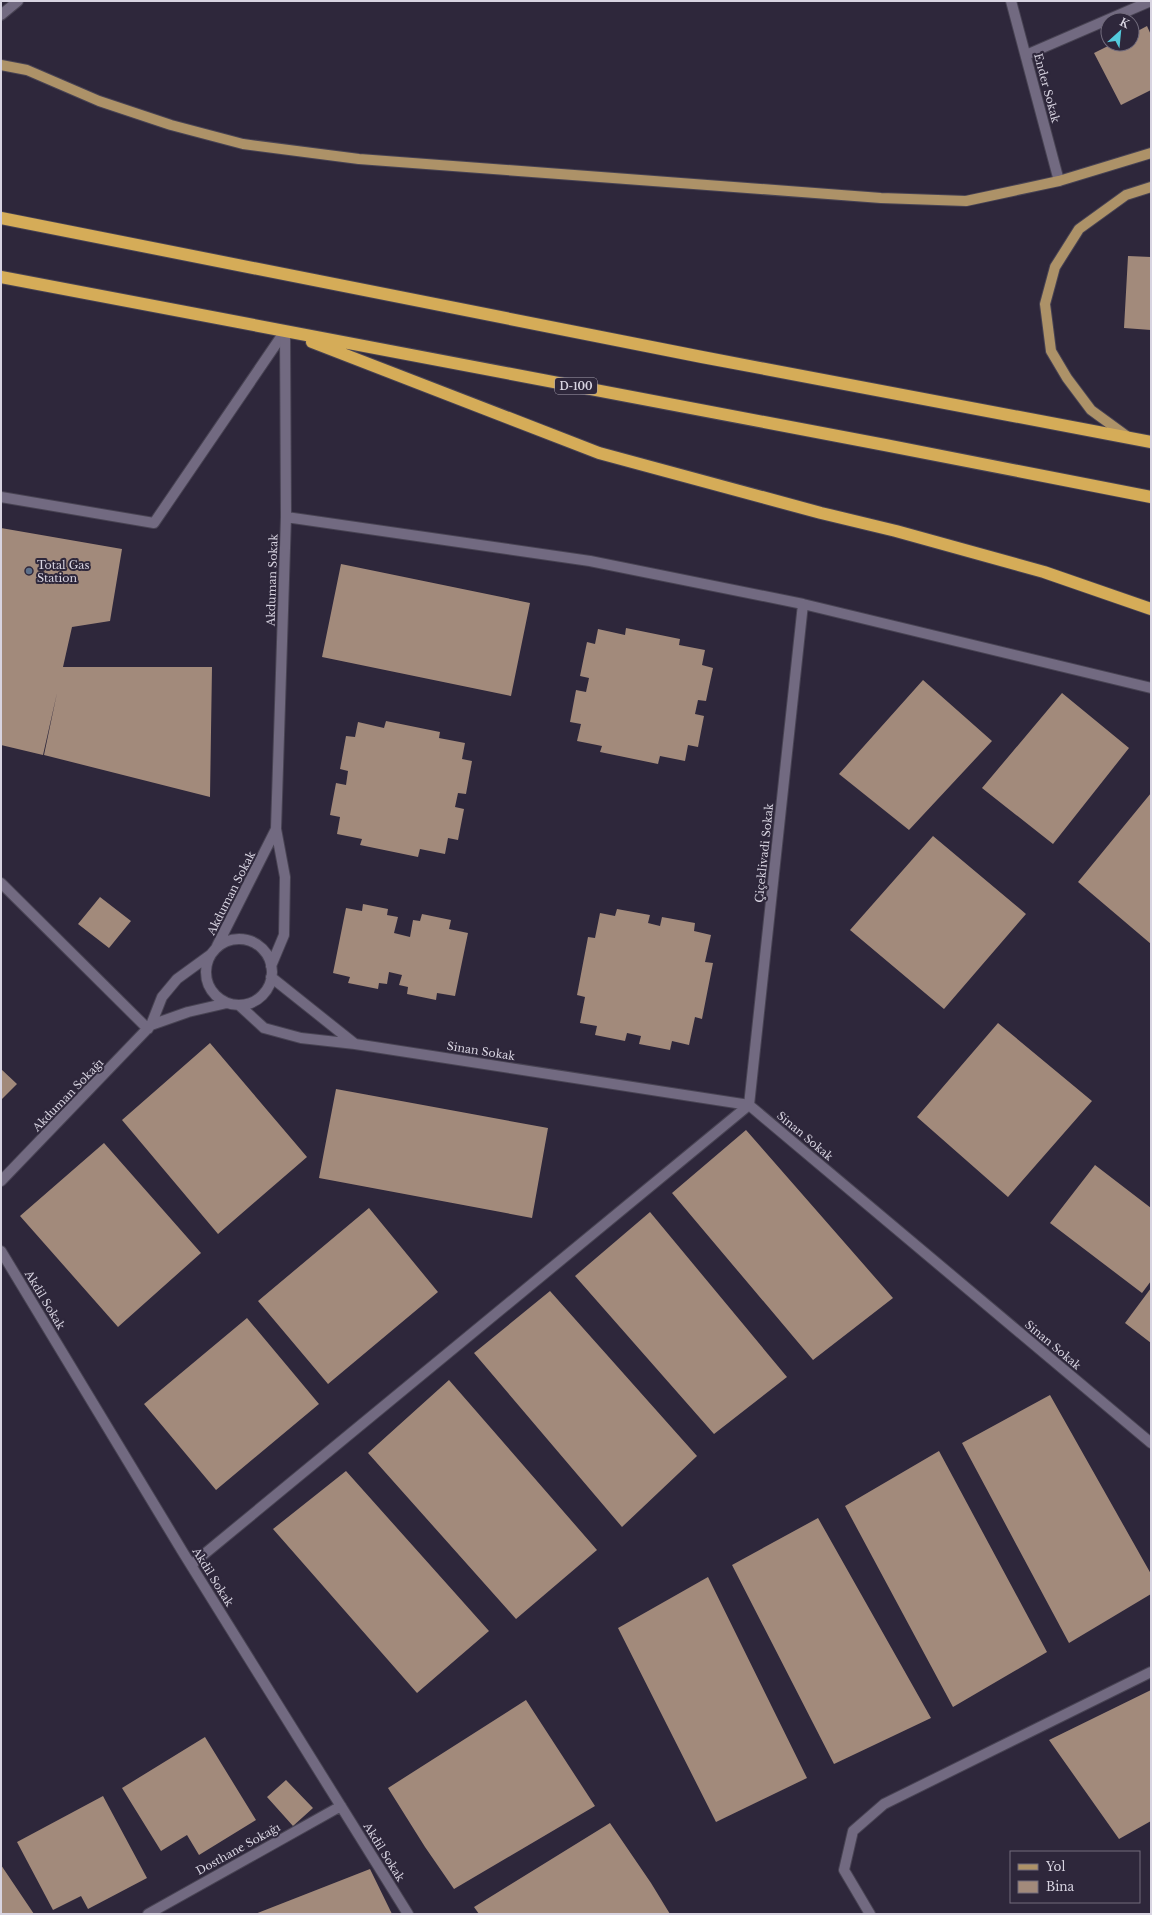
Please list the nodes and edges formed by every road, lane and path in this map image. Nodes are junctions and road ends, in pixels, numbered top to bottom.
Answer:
1 (18, 1) edge
2 (1011, 1) edge
3 (1151, 1) edge
4 (1, 15) edge
5 (1026, 55) junction
6 (1, 65) edge
7 (1151, 153) edge
8 (1058, 181) junction
9 (1151, 187) edge
10 (1, 218) edge
11 (1, 277) edge
12 (285, 331) junction
13 (1130, 438) junction
14 (1151, 442) edge
15 (1, 497) edge
16 (1151, 497) edge
17 (286, 517) junction
18 (802, 604) junction
19 (1151, 609) edge
20 (1151, 688) edge
21 (276, 829) junction
22 (1, 883) edge
23 (217, 946) junction
24 (210, 955) junction
25 (271, 966) junction
26 (271, 977) junction
27 (227, 1003) junction
28 (239, 1005) junction
29 (150, 1027) junction
30 (355, 1044) junction
31 (749, 1105) junction
32 (1, 1181) edge
33 (1, 1251) edge
34 (1151, 1443) edge
35 (191, 1565) junction
36 (1151, 1672) edge
37 (341, 1806) junction
38 (148, 1914) edge
39 (408, 1914) edge
40 (870, 1914) edge

1 - 4 street
2 - 5 street, Ender Sokak
3 - 5 street
5 - 8 street, Ender Sokak
6 - 8 main road
7 - 8 main road
9 - 13 main road
10 - 13 highway
11 - 12 highway, D-100
12 - 15 street
12 - 16 highway, D-100
12 - 17 street, Akduman Sokak
12 - 19 highway
13 - 14 highway
17 - 18 street
17 - 21 street, Akduman Sokak
18 - 20 street
18 - 31 street, Çiçeklivadi Sokak
21 - 23 street, Akduman Sokak
21 - 25 street, Akduman Sokak
22 - 29 street
23 - 24 street
23 - 25 street
24 - 27 street
24 - 29 street, Akduman Sokağı
25 - 26 street
26 - 28 street
26 - 30 street, Sinan Sokak
27 - 28 street
27 - 29 street, Akduman Sokağı
28 - 30 street, Sinan Sokak
29 - 32 street, Akduman Sokağı
30 - 31 street, Sinan Sokak
31 - 34 street, Sinan Sokak
31 - 35 street
33 - 35 street, Akdil Sokak
35 - 37 street, Akdil Sokak
36 - 40 street
37 - 38 street, Dosthane Sokağı
37 - 39 street, Akdil Sokak

